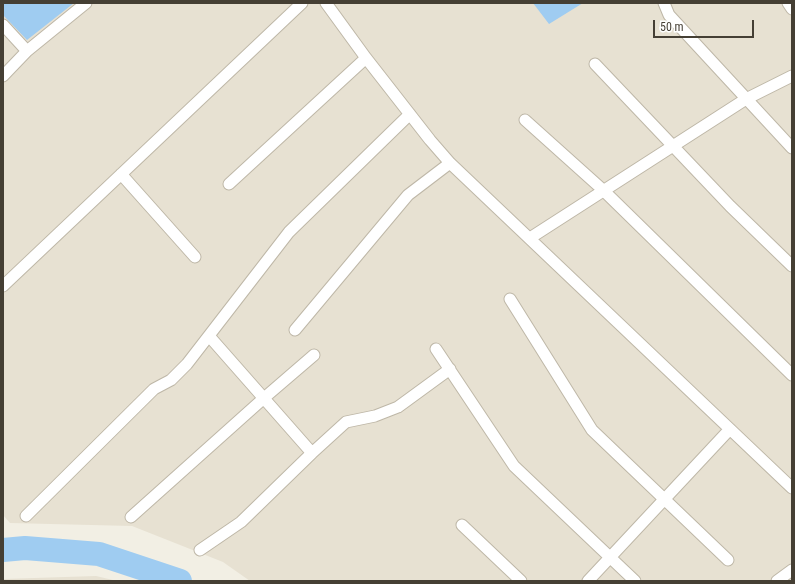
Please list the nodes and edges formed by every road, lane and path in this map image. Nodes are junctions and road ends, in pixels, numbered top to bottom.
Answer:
1 (86, 3) edge
2 (302, 3) edge
3 (326, 3) edge
4 (664, 3) edge
5 (788, 3) edge
6 (792, 9) edge
7 (3, 25) edge
8 (27, 51) junction
9 (366, 58) junction
10 (595, 64) dead end
11 (3, 76) edge
12 (792, 76) edge
13 (746, 99) junction
14 (410, 114) junction
15 (525, 120) dead end
16 (673, 146) junction
17 (792, 148) edge
18 (450, 163) junction
19 (121, 174) junction
20 (229, 184) dead end
21 (603, 190) junction
22 (530, 238) junction
23 (195, 258) dead end
24 (792, 266) edge
25 (3, 286) edge
26 (510, 299) dead end
27 (296, 330) dead end
28 (209, 336) junction
29 (436, 349) dead end
30 (314, 355) dead end
31 (450, 369) junction
32 (792, 375) edge
33 (264, 398) junction
34 (730, 429) junction
35 (312, 453) junction
36 (792, 488) edge
37 (665, 499) junction
38 (26, 516) dead end
39 (131, 517) dead end
40 (462, 525) dead end
41 (200, 550) dead end
42 (610, 557) junction
43 (728, 560) dead end
44 (792, 570) edge
45 (521, 581) edge
46 (588, 581) edge
47 (635, 581) edge
48 (777, 581) edge

1 - 8 street
2 - 19 street
3 - 9 street
4 - 13 street
5 - 6 street
7 - 8 street
8 - 11 street
9 - 14 street
9 - 20 street
10 - 16 street
12 - 13 street
13 - 16 street
13 - 17 street
14 - 18 street
14 - 28 street
15 - 21 street
16 - 21 street
16 - 24 street
18 - 22 street
18 - 27 street
19 - 23 street
19 - 25 street
21 - 22 street
21 - 32 street
22 - 34 street
26 - 37 street
28 - 33 street
28 - 38 street
29 - 31 street
30 - 33 street
31 - 35 street
31 - 42 street
33 - 35 street
33 - 39 street
34 - 36 street
34 - 37 street
35 - 41 street
37 - 42 street
37 - 43 street
40 - 45 street
42 - 46 street
42 - 47 street
44 - 48 street

